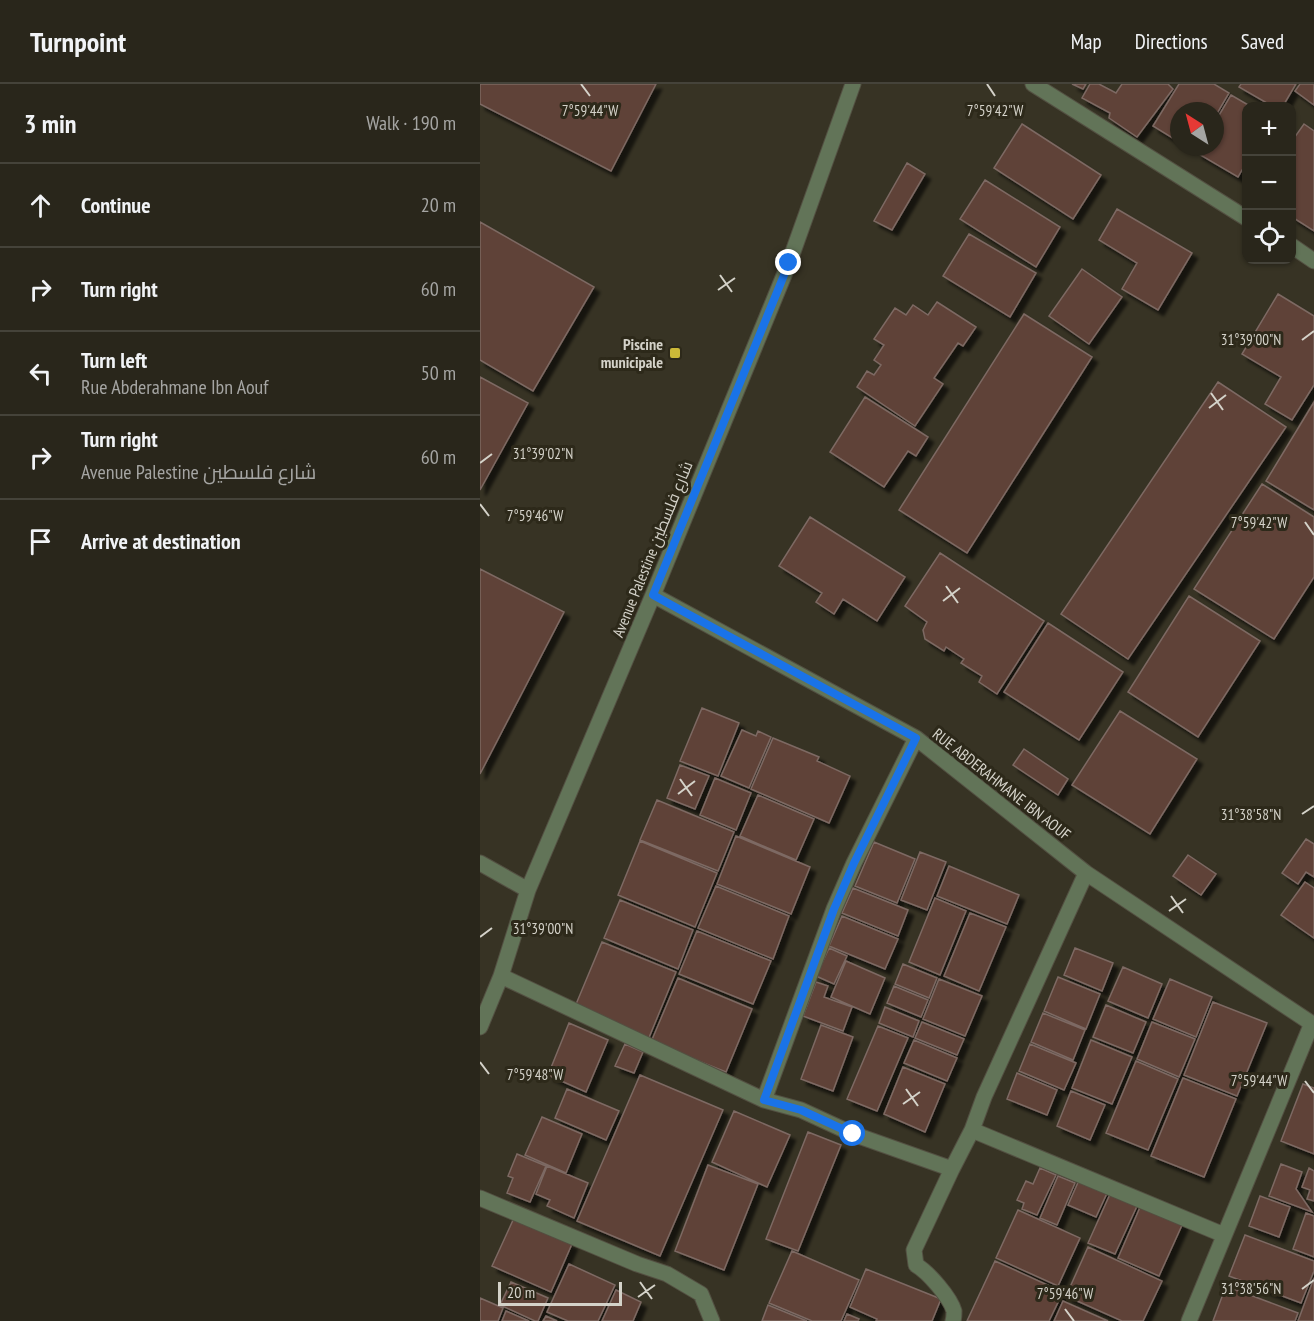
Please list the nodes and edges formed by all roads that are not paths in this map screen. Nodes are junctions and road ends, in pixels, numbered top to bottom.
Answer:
1 (853, 84) edge
2 (1033, 84) edge
3 (1242, 215) edge
4 (1296, 249) edge
5 (1314, 261) edge
6 (653, 595) junction
7 (916, 738) junction
8 (480, 863) edge
9 (1086, 873) junction
10 (528, 890) junction
11 (501, 976) junction
12 (1313, 1024) edge
13 (480, 1027) edge
14 (764, 1100) junction
15 (972, 1130) junction
16 (952, 1169) junction
17 (480, 1198) edge
18 (1224, 1235) junction
19 (712, 1321) edge
20 (953, 1321) edge
21 (1189, 1321) edge

1 - 6 street, Avenue Palestine شارع فلسطين
2 - 3 street
4 - 5 street
6 - 7 street, RUE ABDERAHMANE IBN AOUF
6 - 10 street, Avenue Palestine شارع فلسطين
7 - 9 street, RUE ABDERAHMANE IBN AOUF
7 - 14 street
8 - 10 street
9 - 12 street, RUE ABDERAHMANE IBN AOUF
9 - 15 street
10 - 11 street, Avenue Palestine شارع فلسطين
11 - 13 street, Avenue Palestine شارع فلسطين
11 - 14 street
12 - 18 street
14 - 16 street
15 - 16 street
15 - 18 street
16 - 20 street
17 - 19 street
18 - 21 street

